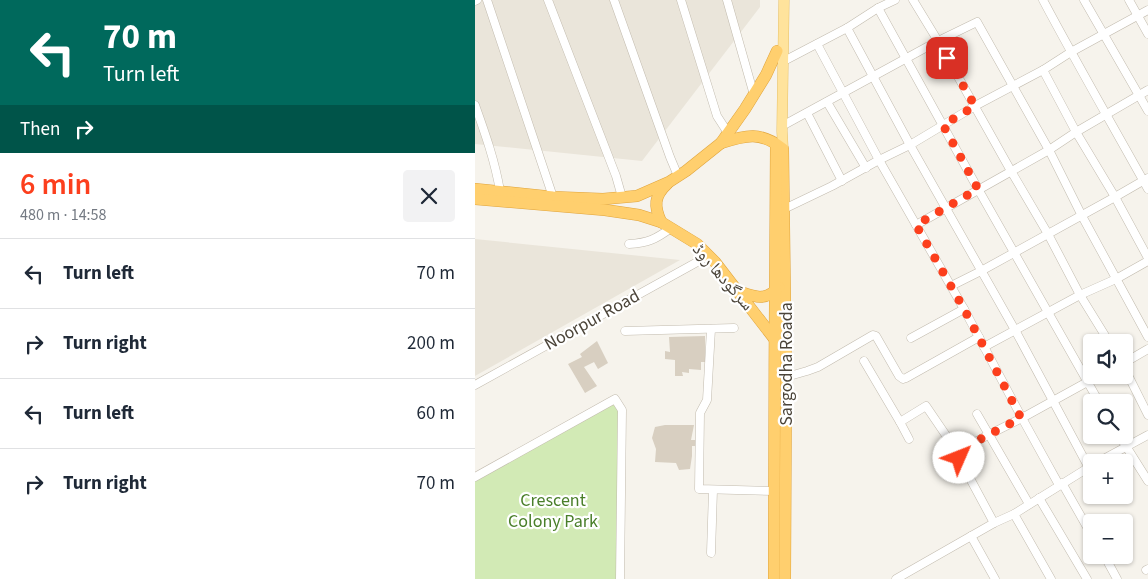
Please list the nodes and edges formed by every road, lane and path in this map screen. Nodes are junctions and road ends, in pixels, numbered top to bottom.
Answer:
1 (487, 0) edge
2 (548, 0) edge
3 (614, 0) edge
4 (681, 0) edge
5 (727, 0) edge
6 (777, 0) edge
7 (783, 0) edge
8 (895, 0) edge
9 (913, 0) edge
10 (1043, 0) edge
11 (1084, 0) edge
12 (1129, 0) edge
13 (878, 8) junction
14 (1148, 10) edge
15 (1138, 16) junction
16 (847, 28) junction
17 (1148, 34) edge
18 (1104, 35) junction
19 (938, 41) junction
20 (817, 44) junction
21 (1071, 52) junction
22 (780, 56) junction
23 (906, 59) junction
24 (1043, 70) junction
25 (873, 77) junction
26 (1013, 86) junction
27 (1148, 90) edge
28 (843, 93) junction
29 (754, 95) junction
30 (1139, 96) junction
31 (827, 102) junction
32 (475, 105) edge
33 (975, 106) junction
34 (1148, 111) edge
35 (807, 113) junction
36 (1107, 114) junction
37 (943, 125) junction
38 (782, 126) junction
39 (1076, 132) junction
40 (724, 138) junction
41 (909, 145) junction
42 (780, 146) junction
43 (1049, 150) junction
44 (879, 160) junction
45 (866, 168) junction
46 (1011, 171) junction
47 (673, 179) junction
48 (1146, 180) edge
49 (842, 181) junction
50 (475, 189) edge
51 (978, 189) junction
52 (1148, 189) edge
53 (500, 191) junction
54 (553, 197) junction
55 (622, 197) junction
56 (1115, 198) junction
57 (475, 199) edge
58 (604, 205) junction
59 (946, 208) junction
60 (784, 209) junction
61 (1082, 216) junction
62 (666, 225) junction
63 (916, 225) junction
64 (1048, 234) junction
65 (629, 244) dead end
66 (1014, 252) junction
67 (709, 256) junction
68 (1148, 260) edge
69 (981, 271) junction
70 (1116, 279) junction
71 (785, 282) junction
72 (951, 286) junction
73 (738, 291) junction
74 (775, 292) junction
75 (1080, 295) junction
76 (964, 309) junction
77 (1048, 313) junction
78 (734, 328) dead end
79 (711, 329) junction
80 (1015, 330) junction
81 (625, 331) dead end
82 (1104, 334) edge
83 (979, 337) junction
84 (1148, 337) edge
85 (911, 338) dead end
86 (776, 341) junction
87 (984, 347) junction
88 (1148, 349) edge
89 (1133, 358) edge
90 (864, 361) dead end
91 (1083, 375) edge
92 (786, 377) junction
93 (1083, 384) edge
94 (1132, 384) edge
95 (475, 385) edge
96 (1053, 401) junction
97 (977, 414) dead end
98 (1148, 415) edge
99 (1021, 418) junction
100 (900, 422) junction
101 (988, 435) junction
102 (1148, 435) edge
103 (909, 439) dead end
104 (1124, 444) edge
105 (1126, 447) junction
106 (958, 453) junction
107 (1113, 454) edge
108 (1083, 455) edge
109 (1083, 471) edge
110 (475, 477) edge
111 (1148, 481) edge
112 (1061, 484) junction
113 (713, 490) junction
114 (775, 492) junction
115 (1039, 498) junction
116 (1029, 504) junction
117 (1014, 514) junction
118 (1083, 521) edge
119 (994, 523) junction
120 (971, 536) junction
121 (711, 553) dead end
122 (1109, 564) edge
123 (620, 579) edge
124 (774, 579) edge
125 (785, 579) edge
126 (896, 579) edge
127 (995, 579) edge
128 (1051, 579) edge
129 (1087, 579) edge
130 (1117, 579) edge

1 - 54 street
2 - 55 street
3 - 47 street
4 - 40 street
5 - 29 street
6 - 22 main road
7 - 22 main road
8 - 13 street
9 - 19 street
10 - 21 street
11 - 18 street
12 - 15 street
13 - 16 street
13 - 23 street
14 - 15 street
15 - 17 street
15 - 18 street
16 - 20 street
16 - 25 street
18 - 21 street
18 - 30 street
19 - 23 street
19 - 26 street
19 - 33 street
20 - 22 street
20 - 28 street
21 - 24 street
21 - 36 street
22 - 29 highway
22 - 38 main road
22 - 42 main road
23 - 25 street
23 - 37 street
24 - 26 street
24 - 39 street
25 - 28 street
25 - 41 street
26 - 33 street
26 - 43 street
27 - 30 street
28 - 31 street
28 - 44 street
29 - 40 highway
30 - 34 street
30 - 36 street
31 - 35 street
31 - 45 street
32 - 53 street
33 - 37 street
33 - 46 street
35 - 38 street
35 - 49 street
36 - 39 street
36 - 48 street
37 - 41 street
37 - 51 street
38 - 42 main road
39 - 43 street
39 - 56 street
40 - 42 highway
40 - 47 highway
41 - 44 street
41 - 59 street
42 - 60 highway, Sargodha Roada
42 - 74 highway, Sargodha Roada
43 - 46 street
43 - 61 street
44 - 45 street
44 - 63 street
45 - 49 street
46 - 51 street
46 - 64 street
47 - 55 highway
47 - 62 highway
48 - 52 street
48 - 56 street
49 - 60 street
50 - 53 highway
51 - 59 street
51 - 66 street
53 - 54 highway
54 - 58 highway
55 - 58 highway
56 - 61 street
56 - 68 street
57 - 58 highway
58 - 62 highway, سرگودھا روڈ
59 - 63 street
59 - 69 street
60 - 71 highway, Sargodha Roada
61 - 64 street
61 - 70 street
62 - 65 street
62 - 67 highway, سرگودھا روڈ
63 - 72 street
64 - 66 street
64 - 75 street
66 - 69 street
66 - 77 street
67 - 73 highway, سرگودھا روڈ
67 - 95 street, Noorpur Road
68 - 70 street
69 - 72 street
69 - 80 street
70 - 75 street
70 - 84 street
71 - 74 highway
71 - 92 highway, Sargodha Roada
72 - 76 street
73 - 74 highway
73 - 86 highway, سرگودھا روڈ
74 - 86 highway, Sargodha Roada
75 - 77 street
75 - 82 street
76 - 83 street
76 - 85 street
77 - 80 street
77 - 91 street
78 - 79 street
79 - 81 street
79 - 113 street
80 - 87 street
80 - 96 street
83 - 87 street
83 - 92 street
86 - 114 highway, Sargodha Roada
87 - 99 street
88 - 89 street
90 - 100 street
92 - 125 highway, Sargodha Roada
93 - 96 street
94 - 98 street
96 - 99 street
96 - 108 street
97 - 101 street
99 - 101 street
99 - 112 street
100 - 103 street
100 - 106 street
101 - 106 street
101 - 116 street
102 - 105 street
104 - 105 street
105 - 107 street
105 - 111 street
106 - 119 street
109 - 112 street
110 - 123 street
112 - 115 street
112 - 118 street
113 - 114 street
113 - 121 street
114 - 124 highway, Sargodha Roada
115 - 116 street
115 - 129 street
116 - 117 street
117 - 119 street
117 - 128 street
119 - 120 street
120 - 126 street
120 - 127 street
122 - 130 street

